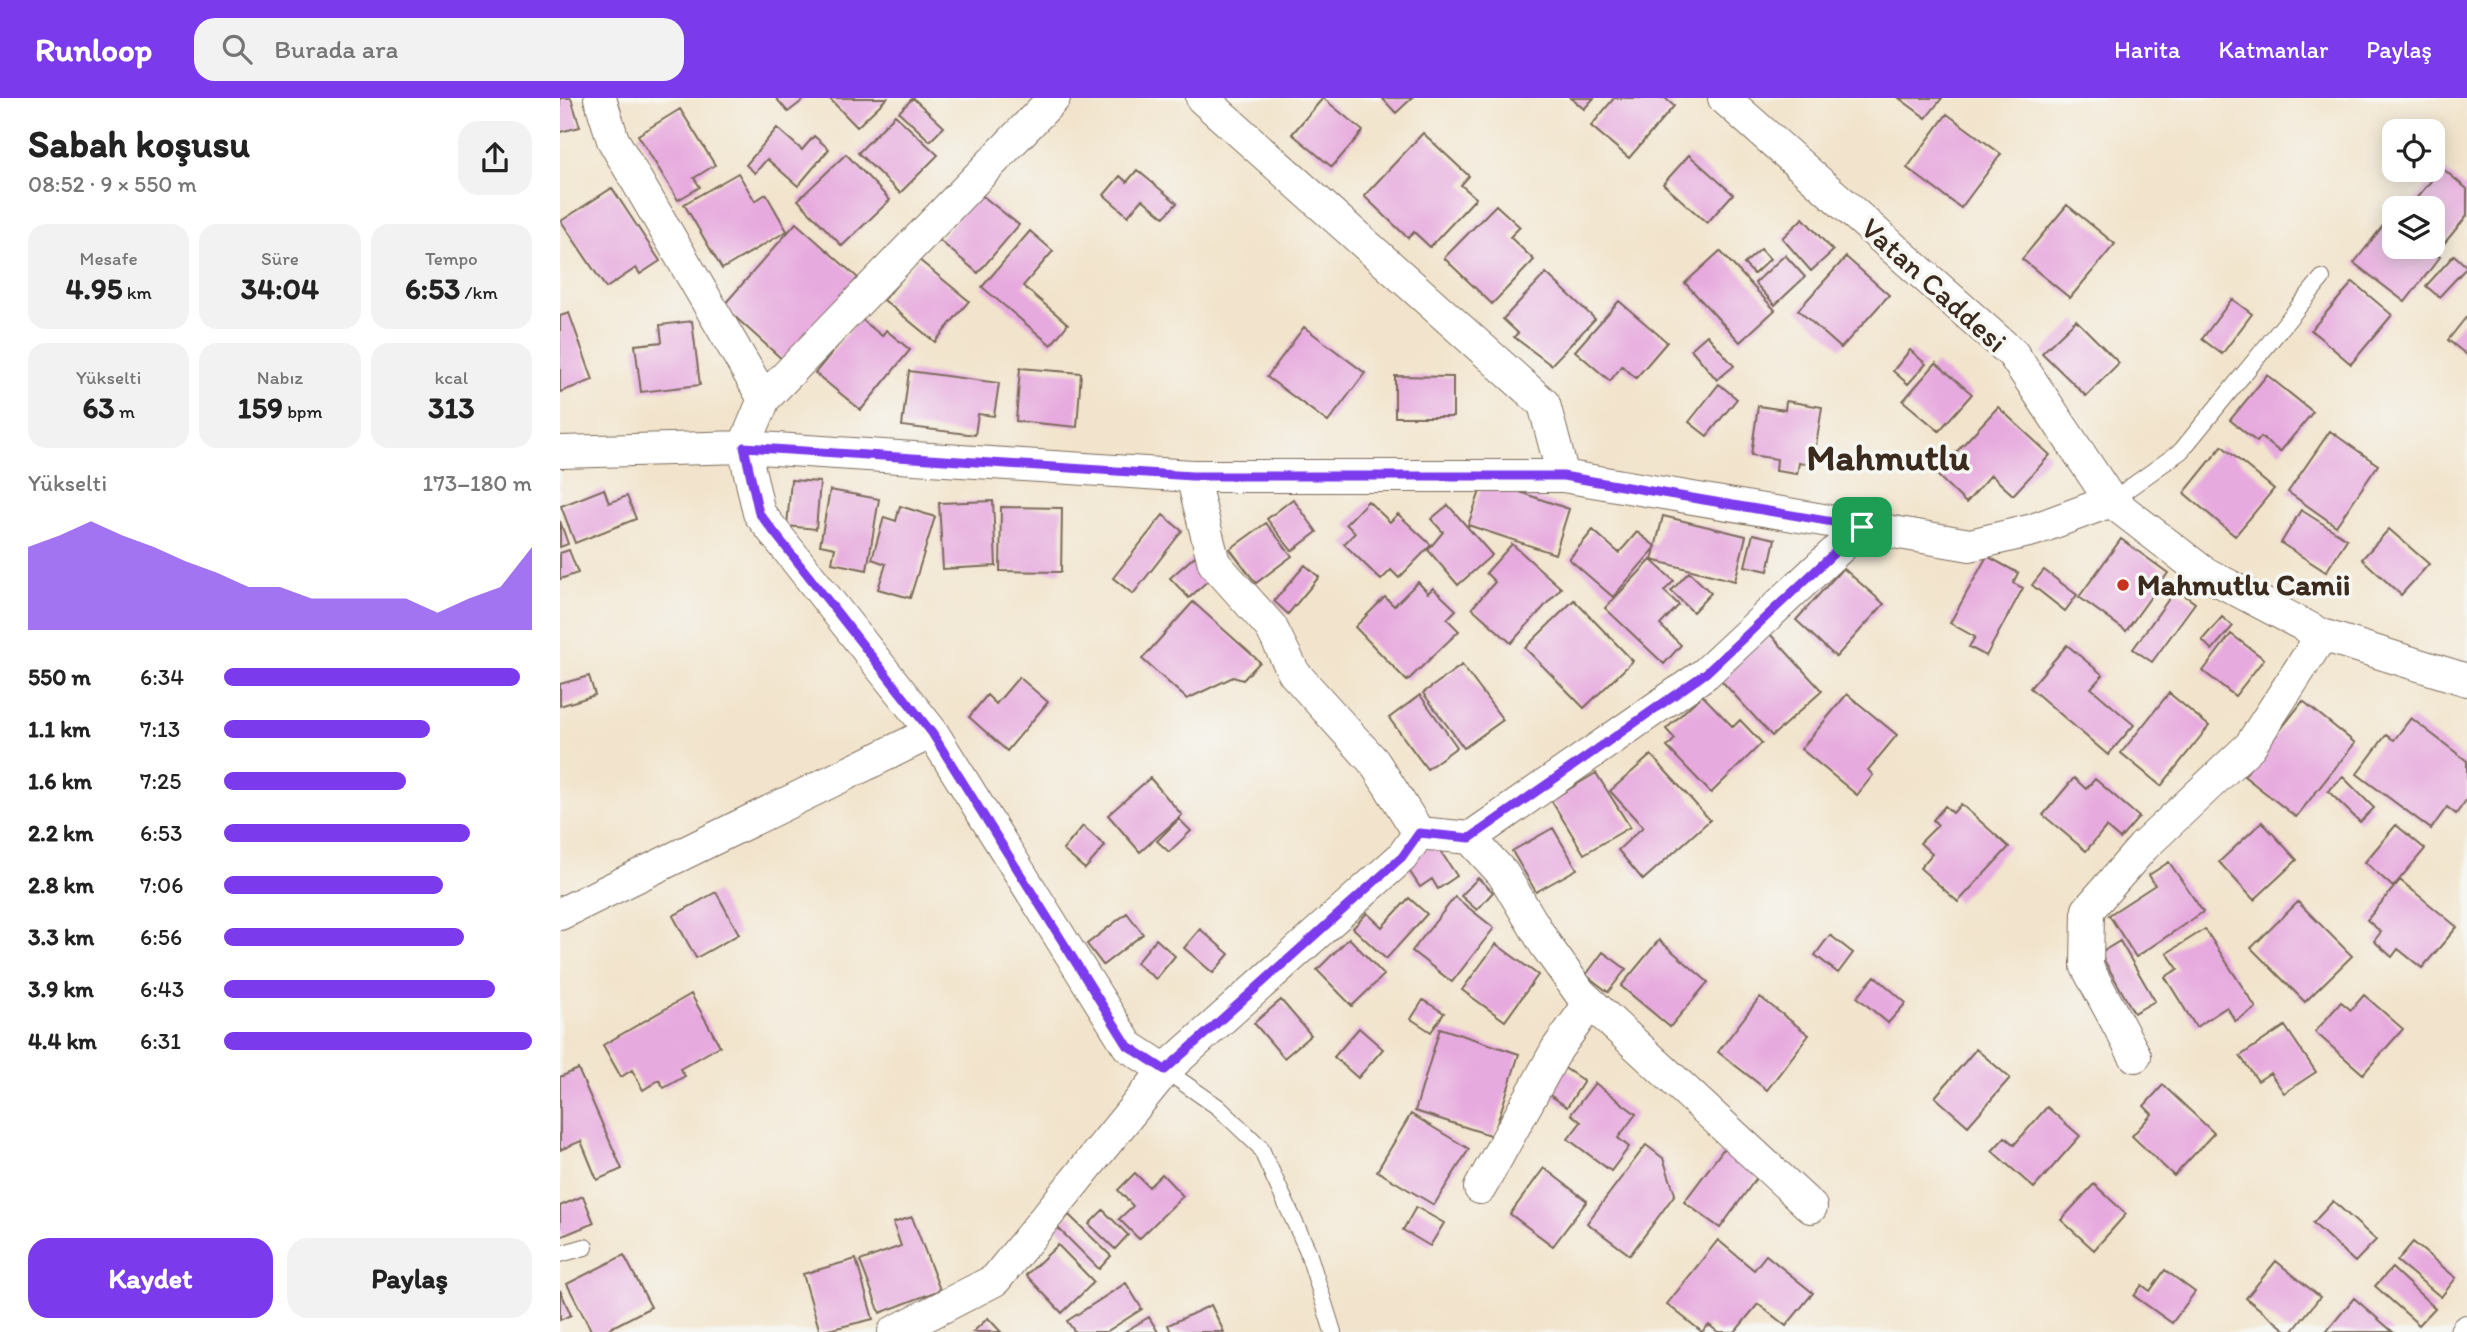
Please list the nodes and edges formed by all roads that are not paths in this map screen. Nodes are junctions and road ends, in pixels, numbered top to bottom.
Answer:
1 (600, 98) edge
2 (1054, 98) edge
3 (1202, 98) edge
4 (1724, 98) edge
5 (2322, 278) dead end
6 (764, 399) junction
7 (744, 447) junction
8 (560, 452) edge
9 (1192, 476) junction
10 (1563, 476) junction
11 (2112, 501) junction
12 (1862, 527) junction
13 (2322, 635) junction
14 (2467, 680) edge
15 (932, 733) junction
16 (1419, 833) junction
17 (1470, 838) junction
18 (560, 914) edge
19 (1590, 1003) junction
20 (2135, 1056) dead end
21 (1165, 1070) junction
22 (1480, 1188) dead end
23 (1811, 1207) dead end
24 (585, 1247) dead end
25 (560, 1254) edge
26 (894, 1332) edge
27 (1333, 1332) edge

1 - 6 street
2 - 6 street
3 - 10 street
4 - 11 street, Vatan Caddesi
5 - 11 lane
6 - 7 street
7 - 8 street
7 - 9 street
7 - 15 street
9 - 10 street
9 - 16 street
10 - 12 street
11 - 12 street
11 - 13 street, Vatan Caddesi
12 - 17 street
13 - 14 street, Vatan Caddesi
13 - 20 street
15 - 18 street
15 - 21 street
16 - 17 street
16 - 21 street
17 - 19 street
19 - 22 street
19 - 23 street
21 - 26 street
21 - 27 lane
24 - 25 lane

